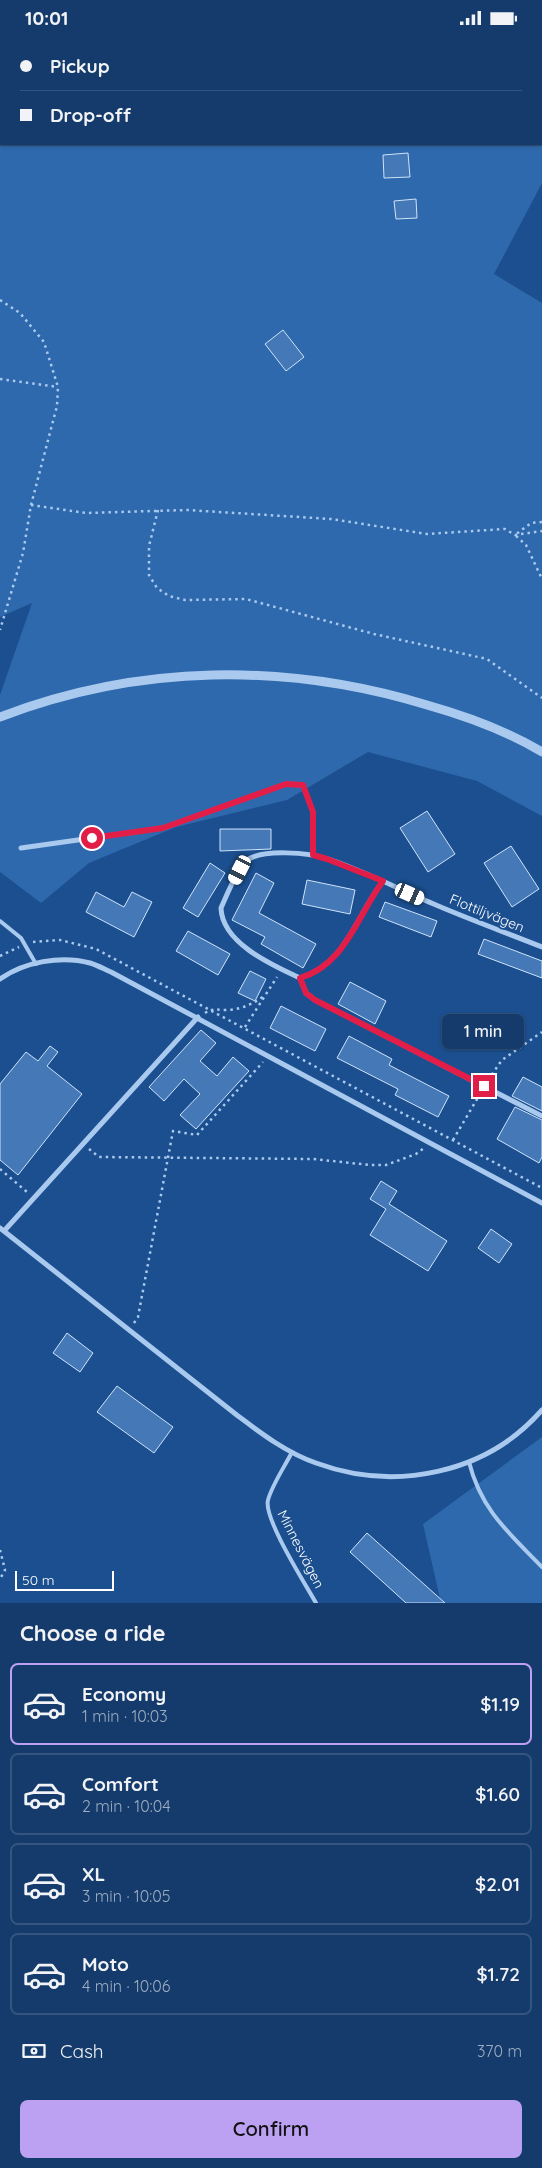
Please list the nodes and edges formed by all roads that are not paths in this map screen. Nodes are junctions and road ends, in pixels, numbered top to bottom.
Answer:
1 (0, 717) edge
2 (542, 752) edge
3 (21, 848) dead end
4 (313, 855) junction
5 (383, 881) junction
6 (0, 921) edge
7 (542, 947) edge
8 (36, 964) junction
9 (300, 978) junction
10 (0, 979) edge
11 (198, 1017) junction
12 (542, 1116) edge
13 (542, 1203) edge
14 (2, 1230) edge
15 (542, 1410) edge
16 (292, 1452) junction
17 (469, 1463) junction
18 (542, 1567) edge
19 (316, 1603) edge

1 - 2 street
3 - 4 street
4 - 5 street, Flottiljvägen
4 - 9 street
5 - 7 street, Flottiljvägen
5 - 9 street
6 - 8 lane
8 - 10 street
8 - 11 street
9 - 12 street
11 - 13 street
11 - 14 street
14 - 16 street
15 - 17 street
16 - 17 street
16 - 19 lane, Minnesvägen
17 - 18 lane

